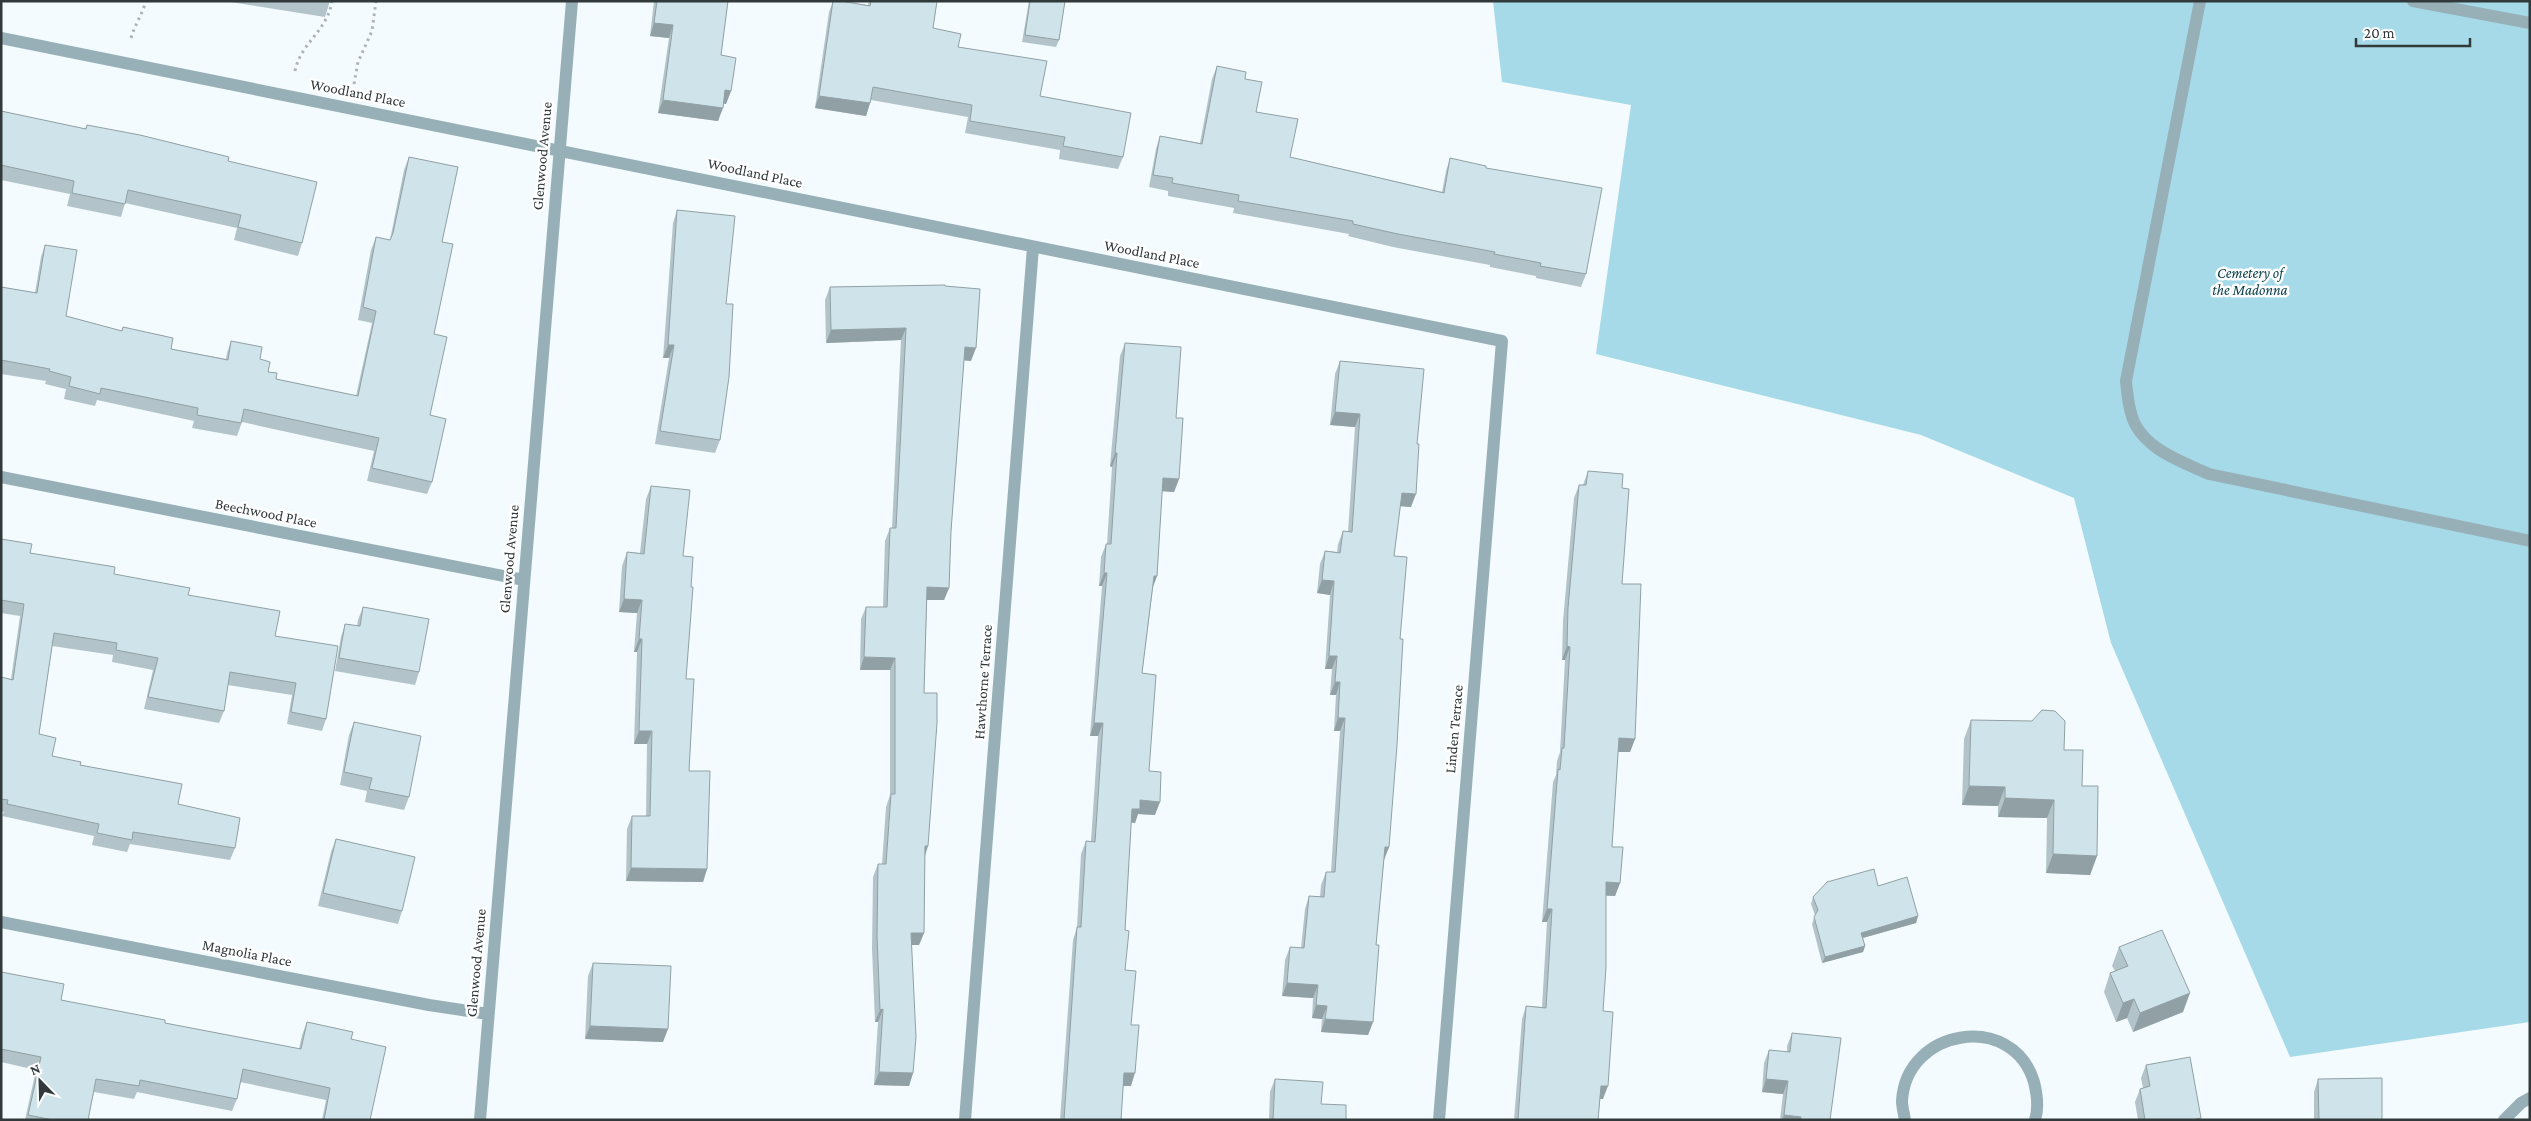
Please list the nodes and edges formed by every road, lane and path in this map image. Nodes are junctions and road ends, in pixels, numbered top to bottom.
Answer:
1 (146, 1) edge
2 (332, 1) edge
3 (376, 1) edge
4 (572, 1) edge
5 (2200, 1) edge
6 (2414, 1) edge
7 (2530, 23) edge
8 (1, 38) edge
9 (123, 62) junction
10 (290, 96) junction
11 (348, 108) junction
12 (559, 150) junction
13 (1033, 247) junction
14 (1502, 341) joint
15 (1, 477) edge
16 (2530, 541) edge
17 (524, 580) junction
18 (1, 922) edge
19 (488, 1014) junction
20 (2530, 1098) edge
21 (480, 1120) edge
22 (966, 1120) edge
23 (1439, 1120) edge
24 (1905, 1120) edge
25 (2035, 1120) edge
26 (2504, 1120) edge

1 - 9 path
2 - 10 path
3 - 11 path
4 - 12 street, Glenwood Avenue
5 - 16 street
6 - 7 street
8 - 9 street, Woodland Place
9 - 10 street, Woodland Place
10 - 11 street, Woodland Place
11 - 12 street, Woodland Place
12 - 13 street, Woodland Place
12 - 17 street, Glenwood Avenue
13 - 14 street, Woodland Place
13 - 22 street, Hawthorne Terrace
14 - 23 street, Linden Terrace
15 - 17 street, Beechwood Place
17 - 19 street, Glenwood Avenue
18 - 19 street, Magnolia Place
19 - 21 street, Glenwood Avenue
20 - 26 street
24 - 25 street

